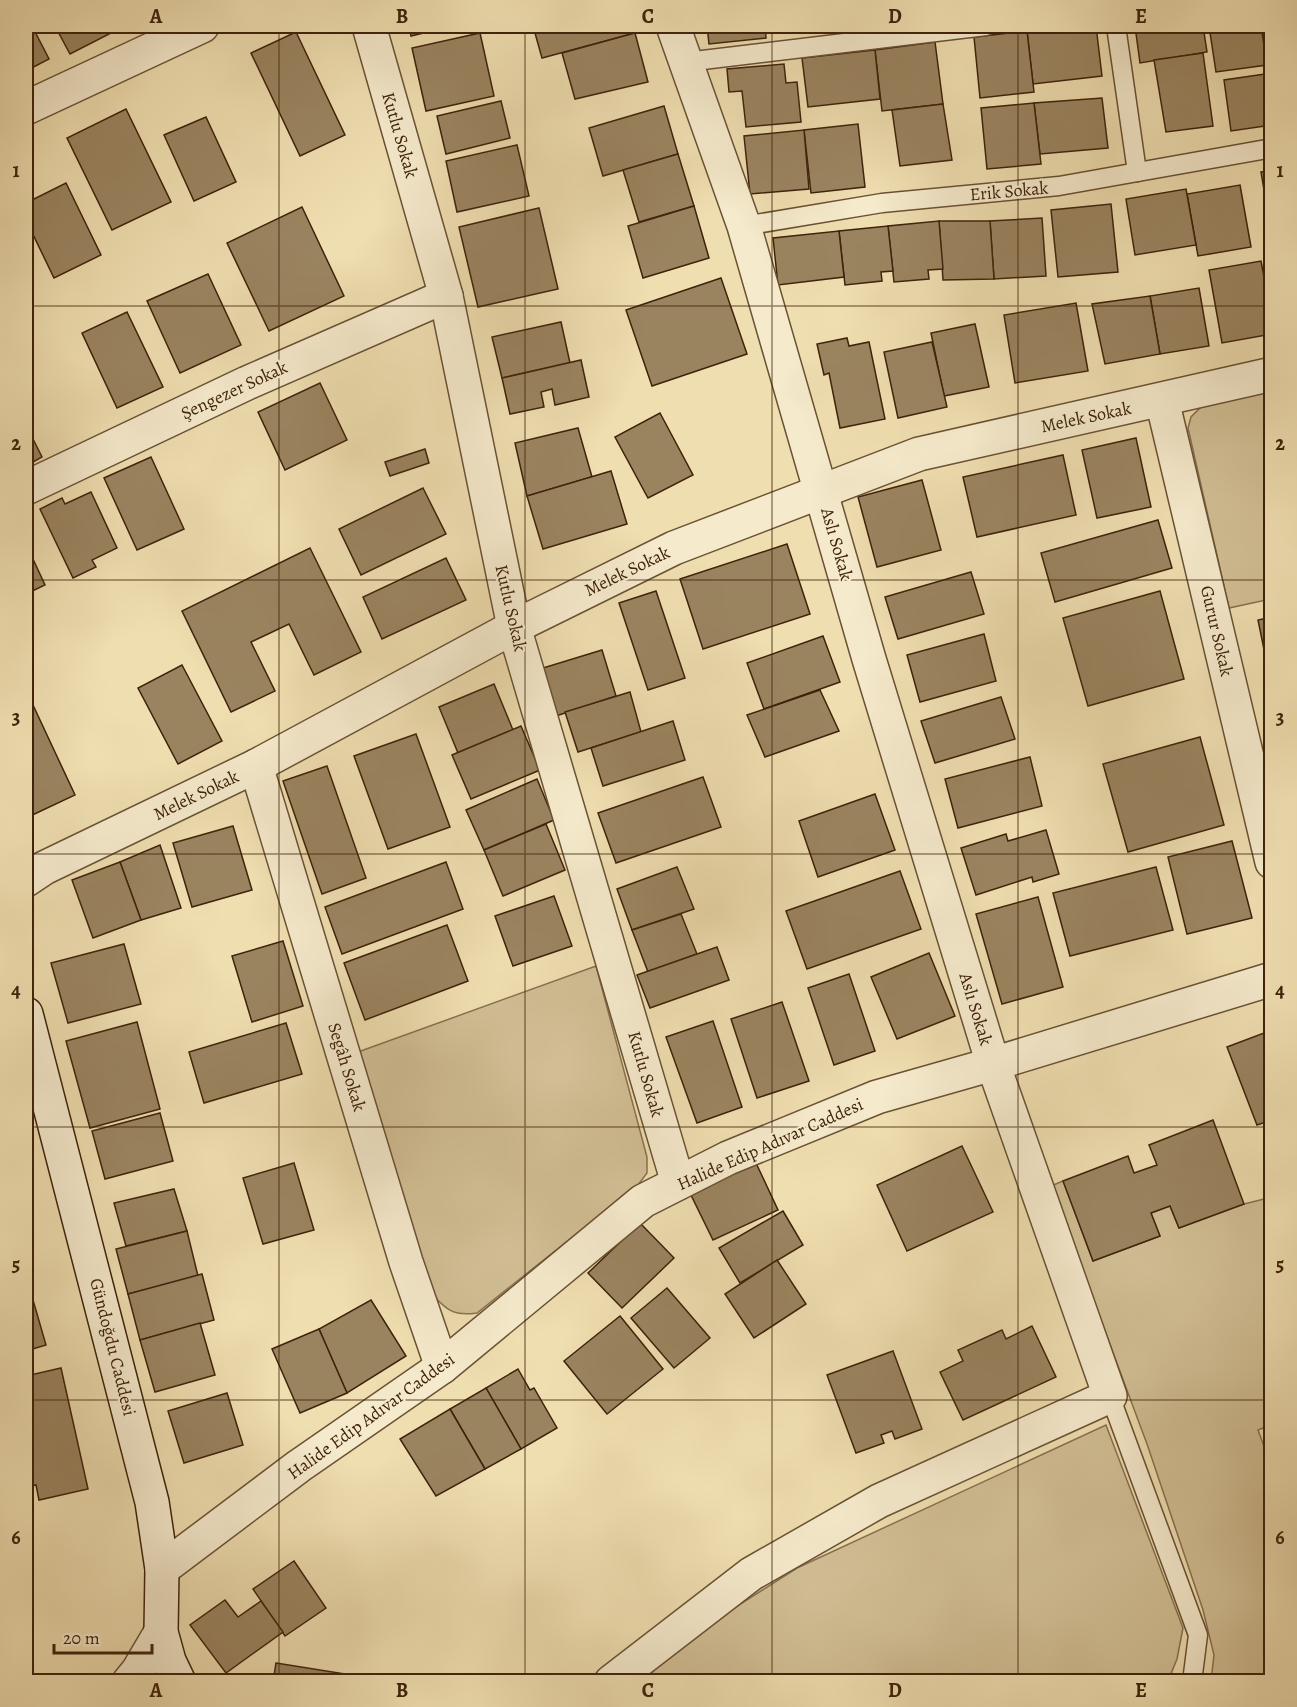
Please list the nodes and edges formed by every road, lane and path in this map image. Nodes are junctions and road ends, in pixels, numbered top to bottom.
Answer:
1 (202, 26) edge
2 (369, 26) edge
3 (673, 26) edge
4 (986, 26) edge
5 (1116, 26) edge
6 (686, 62) junction
7 (26, 108) edge
8 (1272, 148) edge
9 (1137, 172) junction
10 (744, 226) junction
11 (446, 296) junction
12 (1272, 374) edge
13 (1162, 400) junction
14 (26, 488) edge
15 (822, 490) junction
16 (514, 627) junction
17 (256, 766) junction
18 (1272, 862) edge
19 (26, 880) edge
20 (1272, 979) edge
21 (26, 1014) edge
22 (993, 1064) junction
23 (678, 1183) junction
24 (442, 1367) junction
25 (1110, 1396) junction
26 (162, 1569) junction
27 (161, 1632) junction
28 (129, 1682) edge
29 (179, 1682) edge
30 (611, 1682) edge
31 (1192, 1682) edge

1 - 7 street
2 - 11 street, Kutlu Sokak
3 - 6 street, Aslı Sokak
4 - 6 lane
5 - 9 lane
6 - 10 street, Aslı Sokak
8 - 9 lane, Erik Sokak
9 - 10 lane, Erik Sokak
10 - 15 street, Aslı Sokak
11 - 14 street, Şengezer Sokak
11 - 16 street, Kutlu Sokak
12 - 13 street, Melek Sokak
13 - 15 street, Melek Sokak
13 - 18 street, Gurur Sokak
15 - 16 street, Melek Sokak
15 - 22 street, Aslı Sokak
16 - 17 street, Melek Sokak
16 - 23 street, Kutlu Sokak
17 - 19 street, Melek Sokak
17 - 24 street, Segâh Sokak
20 - 22 street, Halide Edip Adıvar Caddesi
21 - 26 street, Gündoğdu Caddesi
22 - 23 street, Halide Edip Adıvar Caddesi
22 - 25 street, Aslı Sokak
23 - 24 street, Halide Edip Adıvar Caddesi
24 - 26 street, Halide Edip Adıvar Caddesi
25 - 30 street
25 - 31 lane
26 - 27 street, Gündoğdu Caddesi
27 - 28 street
27 - 29 street, Gündoğdu Caddesi

